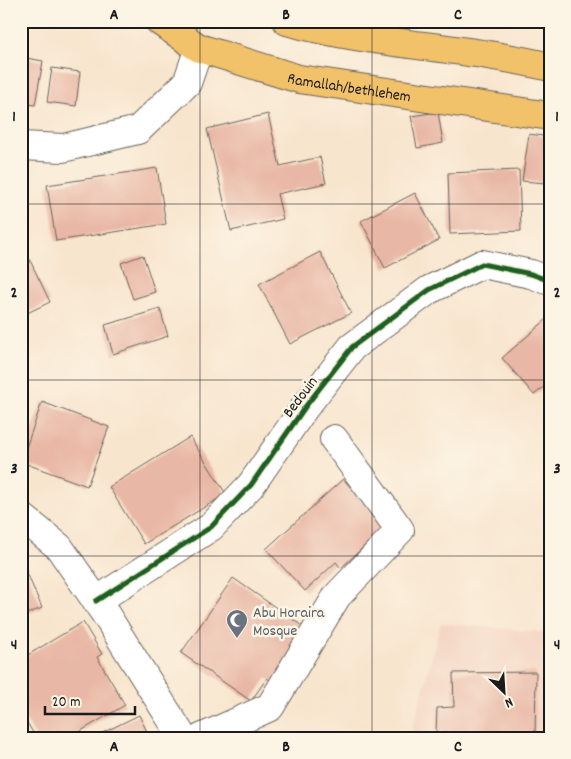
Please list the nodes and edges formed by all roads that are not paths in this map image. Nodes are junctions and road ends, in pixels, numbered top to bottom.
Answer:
1 (159, 21) edge
2 (287, 21) edge
3 (199, 48) junction
4 (550, 67) edge
5 (550, 116) edge
6 (21, 146) edge
7 (550, 281) edge
8 (334, 439) dead end
9 (21, 516) edge
10 (96, 601) junction
11 (183, 738) edge
12 (202, 738) edge

1 - 3 main road, Ramallah/bethlehem
2 - 4 main road
3 - 5 main road, Ramallah/bethlehem
3 - 6 street
7 - 10 street, Bedouin
8 - 12 street
9 - 10 street
10 - 11 street

